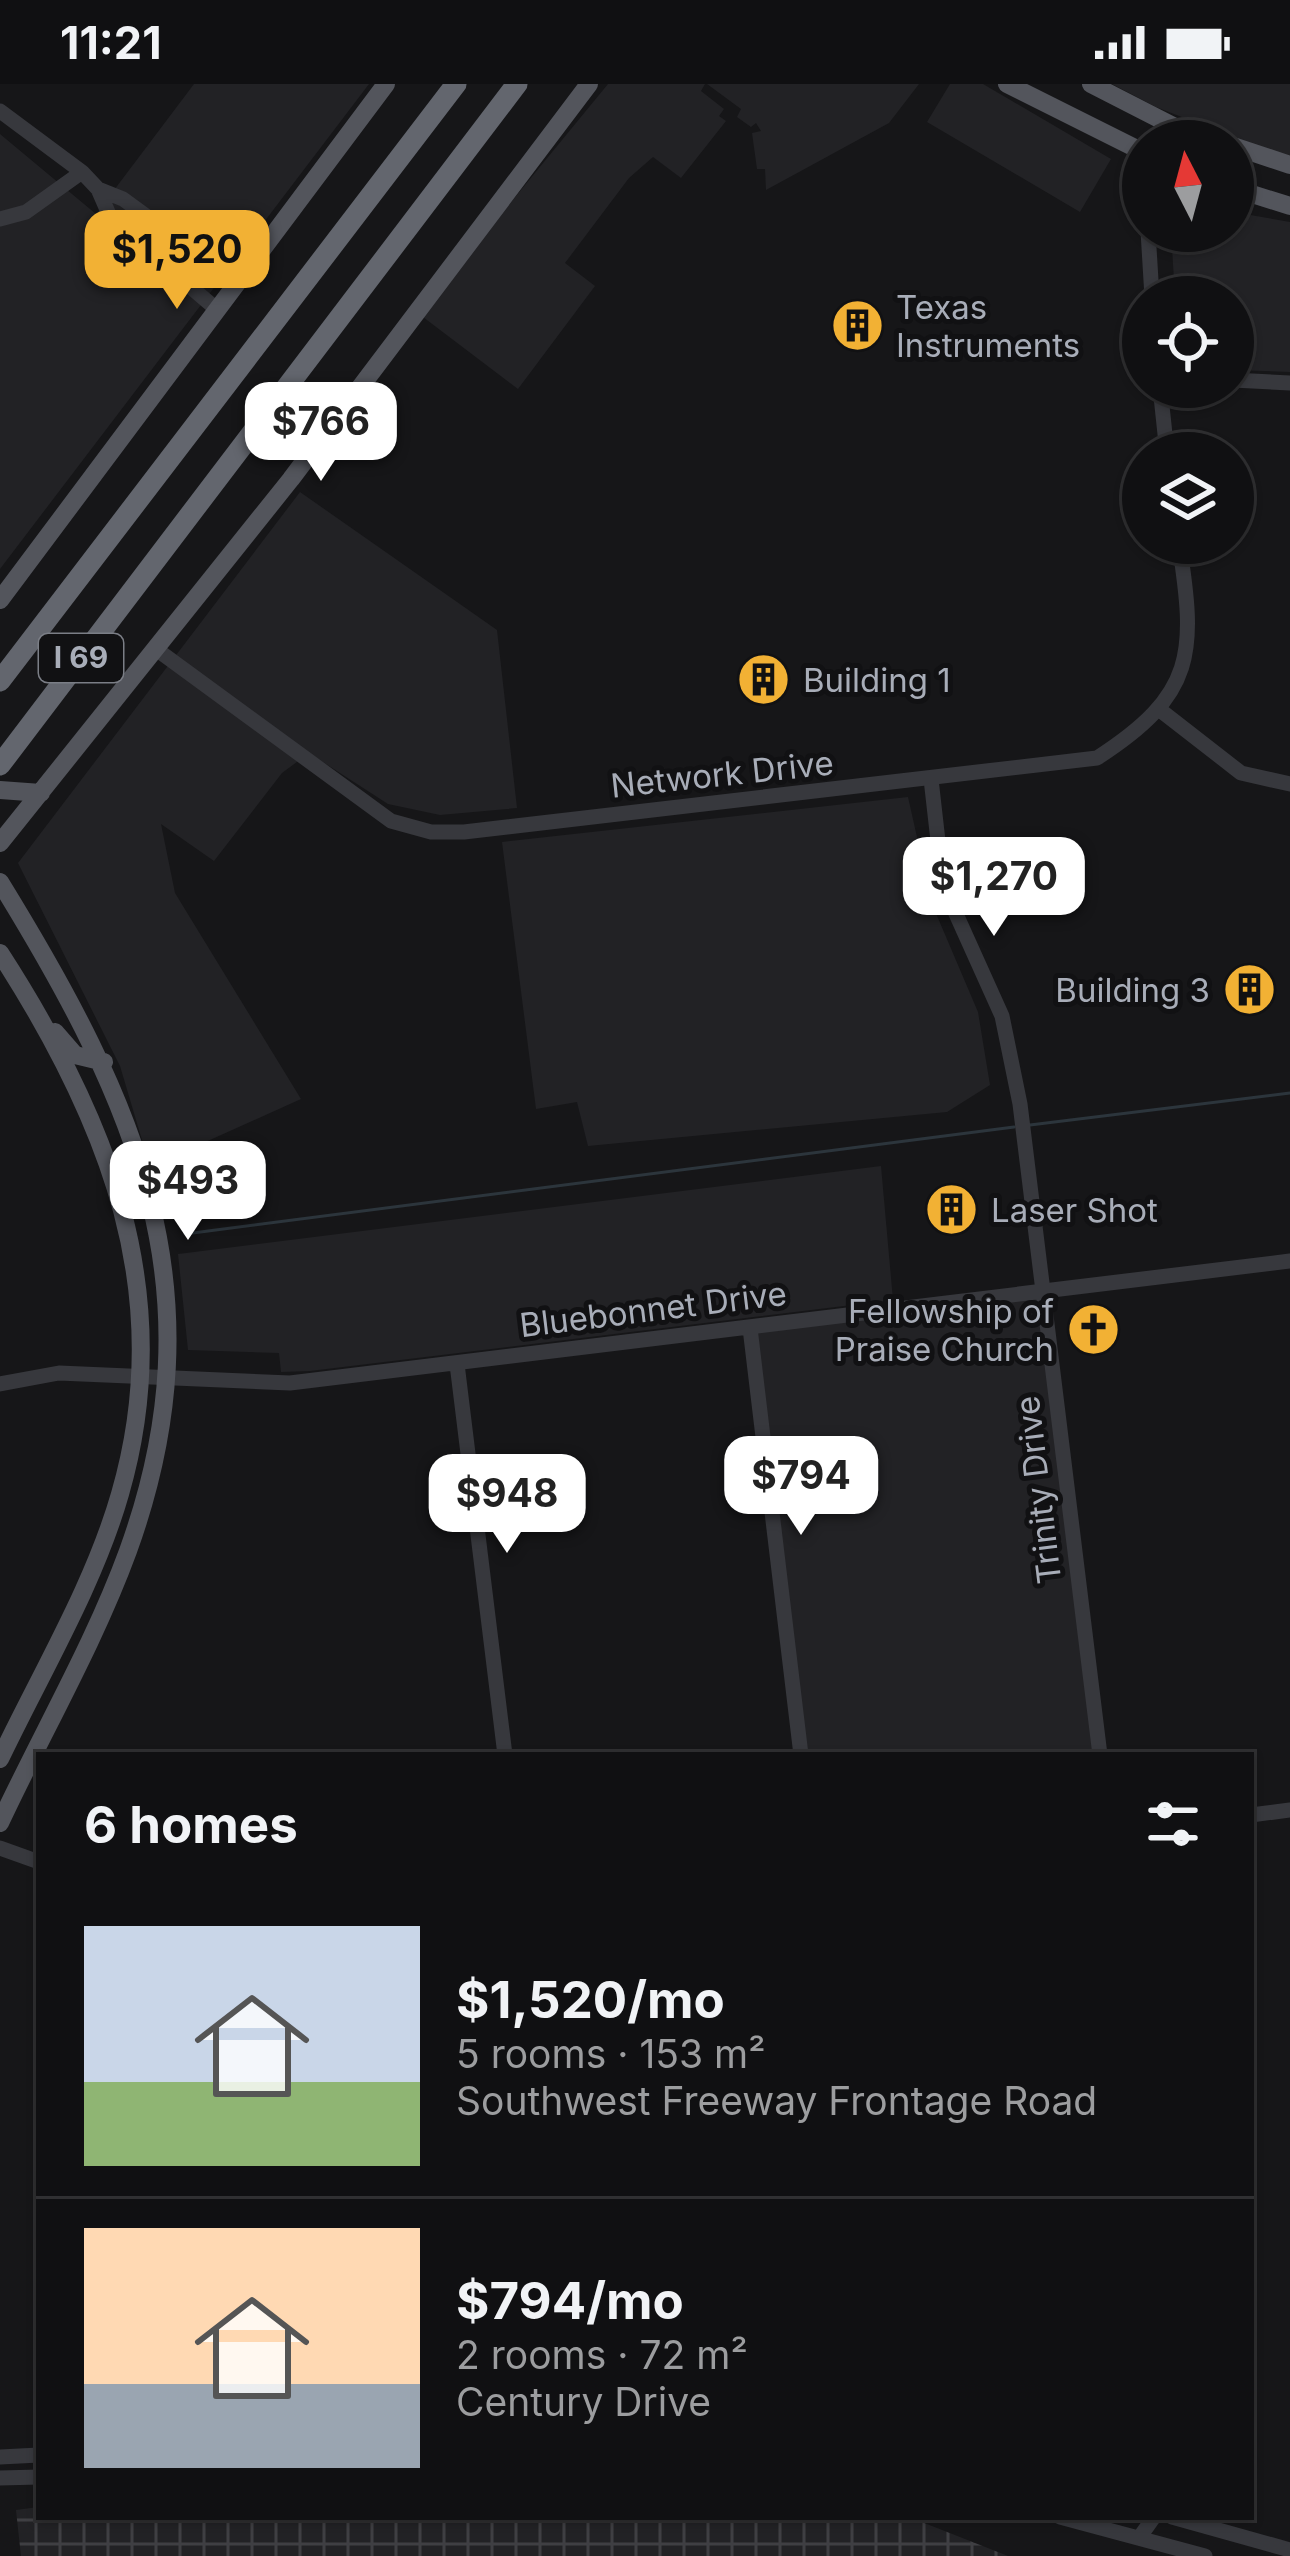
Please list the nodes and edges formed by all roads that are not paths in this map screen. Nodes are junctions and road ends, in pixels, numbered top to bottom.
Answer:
1 (386, 84) edge
2 (456, 84) edge
3 (517, 84) edge
4 (589, 84) edge
5 (1007, 84) edge
6 (1091, 84) edge
7 (0, 111) edge
8 (1149, 120) edge
9 (1122, 142) edge
10 (1254, 153) edge
11 (1290, 165) edge
12 (82, 172) junction
13 (98, 189) junction
14 (1254, 195) edge
15 (1290, 206) edge
16 (0, 219) edge
17 (235, 281) junction
18 (214, 308) junction
19 (1254, 381) edge
20 (1290, 383) edge
21 (1182, 564) edge
22 (0, 600) edge
23 (156, 649) junction
24 (0, 681) edge
25 (1160, 710) junction
26 (3, 761) edge
27 (931, 779) junction
28 (1290, 784) edge
29 (0, 790) edge
30 (40, 793) junction
31 (0, 843) edge
32 (0, 882) edge
33 (0, 953) edge
34 (36, 1014) junction
35 (104, 1062) junction
36 (65, 1070) junction
37 (127, 1117) junction
38 (1290, 1261) edge
39 (1044, 1292) junction
40 (750, 1328) junction
41 (457, 1364) junction
42 (140, 1380) junction
43 (165, 1381) junction
44 (0, 1384) edge
45 (119, 1498) junction
46 (142, 1505) junction
47 (70, 1612) junction
48 (96, 1622) junction
49 (505, 1752) edge
50 (801, 1752) edge
51 (1100, 1752) edge
52 (0, 1759) edge
53 (1290, 1810) edge
54 (1254, 1815) edge
55 (0, 1823) edge
56 (0, 1847) edge
57 (36, 1861) edge
58 (36, 2455) edge
59 (0, 2457) edge
60 (36, 2477) edge
61 (0, 2478) edge
62 (1071, 2520) edge
63 (1136, 2520) edge
64 (1152, 2520) edge
65 (1183, 2520) edge
66 (1139, 2538) junction
67 (1290, 2550) edge
68 (1205, 2556) edge

1 - 17 main road
2 - 24 highway, I 69
3 - 26 highway, I 69
4 - 23 main road
5 - 9 main road
6 - 8 main road
7 - 12 street
10 - 11 main road
12 - 13 street
12 - 16 street
13 - 17 street
13 - 18 street
14 - 15 main road
17 - 18 main road
18 - 22 main road
19 - 20 street
21 - 25 street, Network Drive
23 - 27 street, Network Drive
23 - 30 main road
25 - 27 street, Network Drive
25 - 28 street
27 - 39 street, Trinity Drive
29 - 30 main road
30 - 31 main road
32 - 35 main road
33 - 34 main road
34 - 35 main road
34 - 36 main road
35 - 37 main road
36 - 37 main road
36 - 42 main road
37 - 43 main road
38 - 39 street, Bluebonnet Drive
39 - 40 street, Bluebonnet Drive
39 - 51 street, Trinity Drive
40 - 41 street, Bluebonnet Drive
40 - 50 street
41 - 43 street, Bluebonnet Drive
41 - 49 street
42 - 43 street, Bluebonnet Drive
42 - 44 street, Bluebonnet Drive
42 - 45 main road
43 - 46 main road
45 - 46 main road
45 - 47 main road
46 - 48 main road
47 - 48 main road
47 - 52 main road
48 - 55 main road
53 - 54 street
56 - 57 street
58 - 59 street
60 - 61 street
62 - 66 street
63 - 66 street
64 - 66 street
65 - 67 street
66 - 68 street

